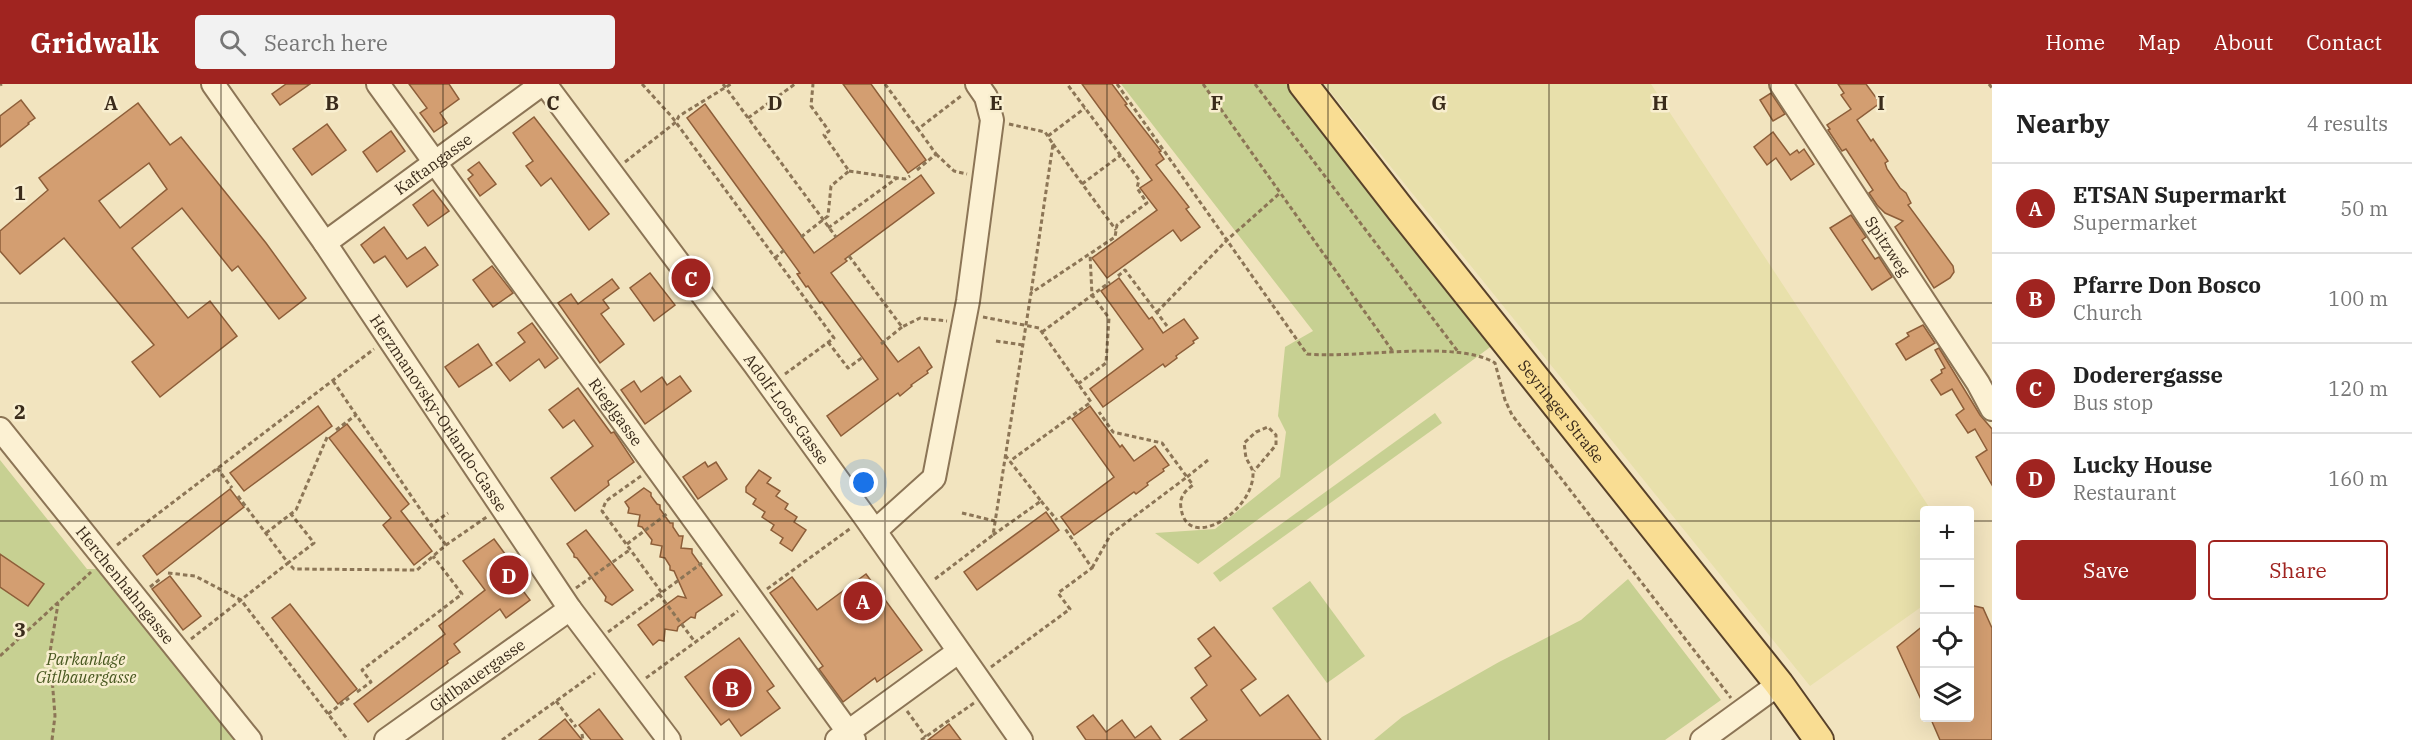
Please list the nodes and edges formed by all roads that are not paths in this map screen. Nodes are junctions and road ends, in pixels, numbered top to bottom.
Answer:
1 (213, 84) edge
2 (378, 84) edge
3 (543, 84) edge
4 (1303, 84) edge
5 (1781, 84) edge
6 (969, 90) edge
7 (435, 163) junction
8 (325, 243) junction
9 (1992, 409) edge
10 (0, 429) edge
11 (875, 531) junction
12 (566, 604) junction
13 (958, 652) junction
14 (1779, 684) junction
15 (846, 737) edge
16 (250, 740) edge
17 (386, 740) edge
18 (669, 740) edge
19 (1021, 740) edge
20 (1702, 740) edge
21 (1819, 740) edge

1 - 8 street, Herzmanovsky-Orlando-Gasse
2 - 7 street, Rieglgasse
3 - 7 street, Kaftangasse
3 - 11 street, Adolf-Loos-Gasse
4 - 14 main road, Seyringer Straße
5 - 9 street, Spitzweg
6 - 11 street
7 - 8 street, Kaftangasse
7 - 15 street, Rieglgasse
8 - 12 street, Herzmanovsky-Orlando-Gasse
10 - 16 street, Herchenhahngasse
11 - 13 street, Adolf-Loos-Gasse
12 - 17 street, Gitlbauergasse
12 - 18 street, Herzmanovsky-Orlando-Gasse
13 - 15 street
13 - 19 street, Adolf-Loos-Gasse
14 - 20 street
14 - 21 main road, Seyringer Straße

